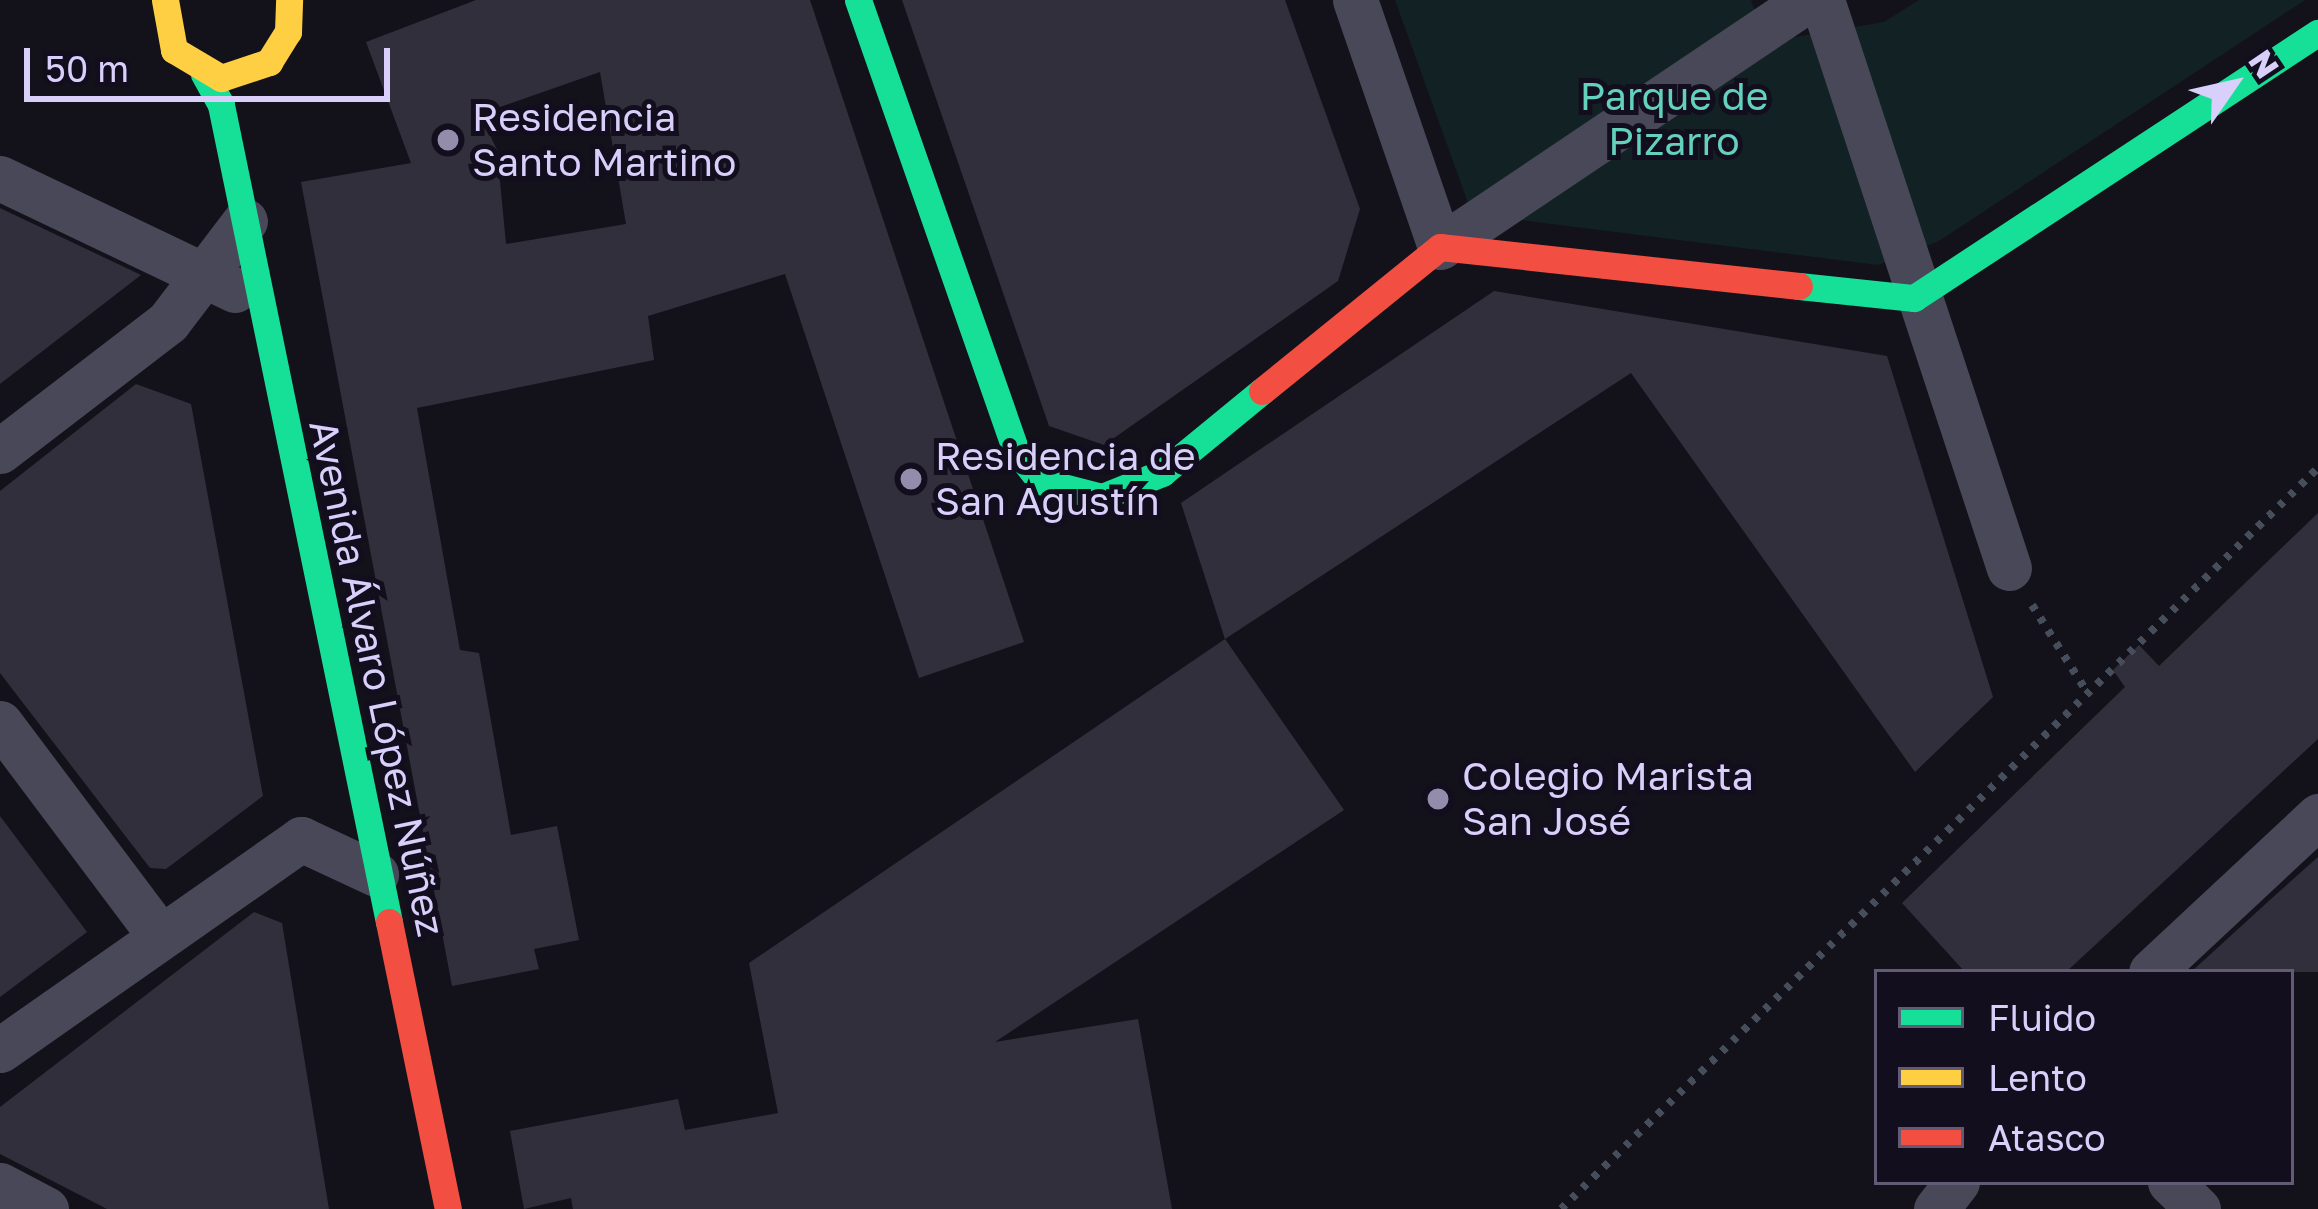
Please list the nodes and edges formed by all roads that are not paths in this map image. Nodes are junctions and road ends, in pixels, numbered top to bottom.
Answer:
1 (164, 0) edge
2 (289, 0) edge
3 (316, 0) edge
4 (858, 0) edge
5 (1355, 0) edge
6 (1807, 0) edge
7 (1822, 0) edge
8 (288, 32) junction
9 (2318, 33) edge
10 (255, 71) junction
11 (204, 74) junction
12 (233, 163) junction
13 (0, 178) edge
14 (245, 221) junction
15 (1440, 248) junction
16 (211, 273) junction
17 (1914, 298) junction
18 (262, 308) junction
19 (0, 451) edge
20 (2009, 568) road end
21 (0, 723) edge
22 (2318, 816) edge
23 (376, 874) junction
24 (160, 936) junction
25 (2154, 969) edge
26 (0, 1050) edge
27 (0, 1185) edge
28 (1955, 1185) edge
29 (2173, 1185) edge
30 (46, 1209) edge
31 (448, 1209) edge
32 (1936, 1209) edge
33 (2198, 1209) edge

1 - 11 street, Avenida Álvaro López Núñez
2 - 8 street
3 - 8 street
4 - 15 street
5 - 15 street
6 - 15 street
7 - 17 street
8 - 10 street
9 - 17 street
10 - 11 street
10 - 12 street, Avenida Álvaro López Núñez
11 - 12 street, Avenida Álvaro López Núñez
12 - 14 street, Avenida Álvaro López Núñez
13 - 16 street
14 - 16 street
14 - 18 street, Avenida Álvaro López Núñez
15 - 17 street
16 - 18 street
16 - 19 street
17 - 20 street
18 - 23 street, Avenida Álvaro López Núñez
21 - 24 street
22 - 25 street
23 - 24 street
23 - 31 street, Avenida Álvaro López Núñez
24 - 26 street
27 - 30 street
28 - 32 street
29 - 33 street

